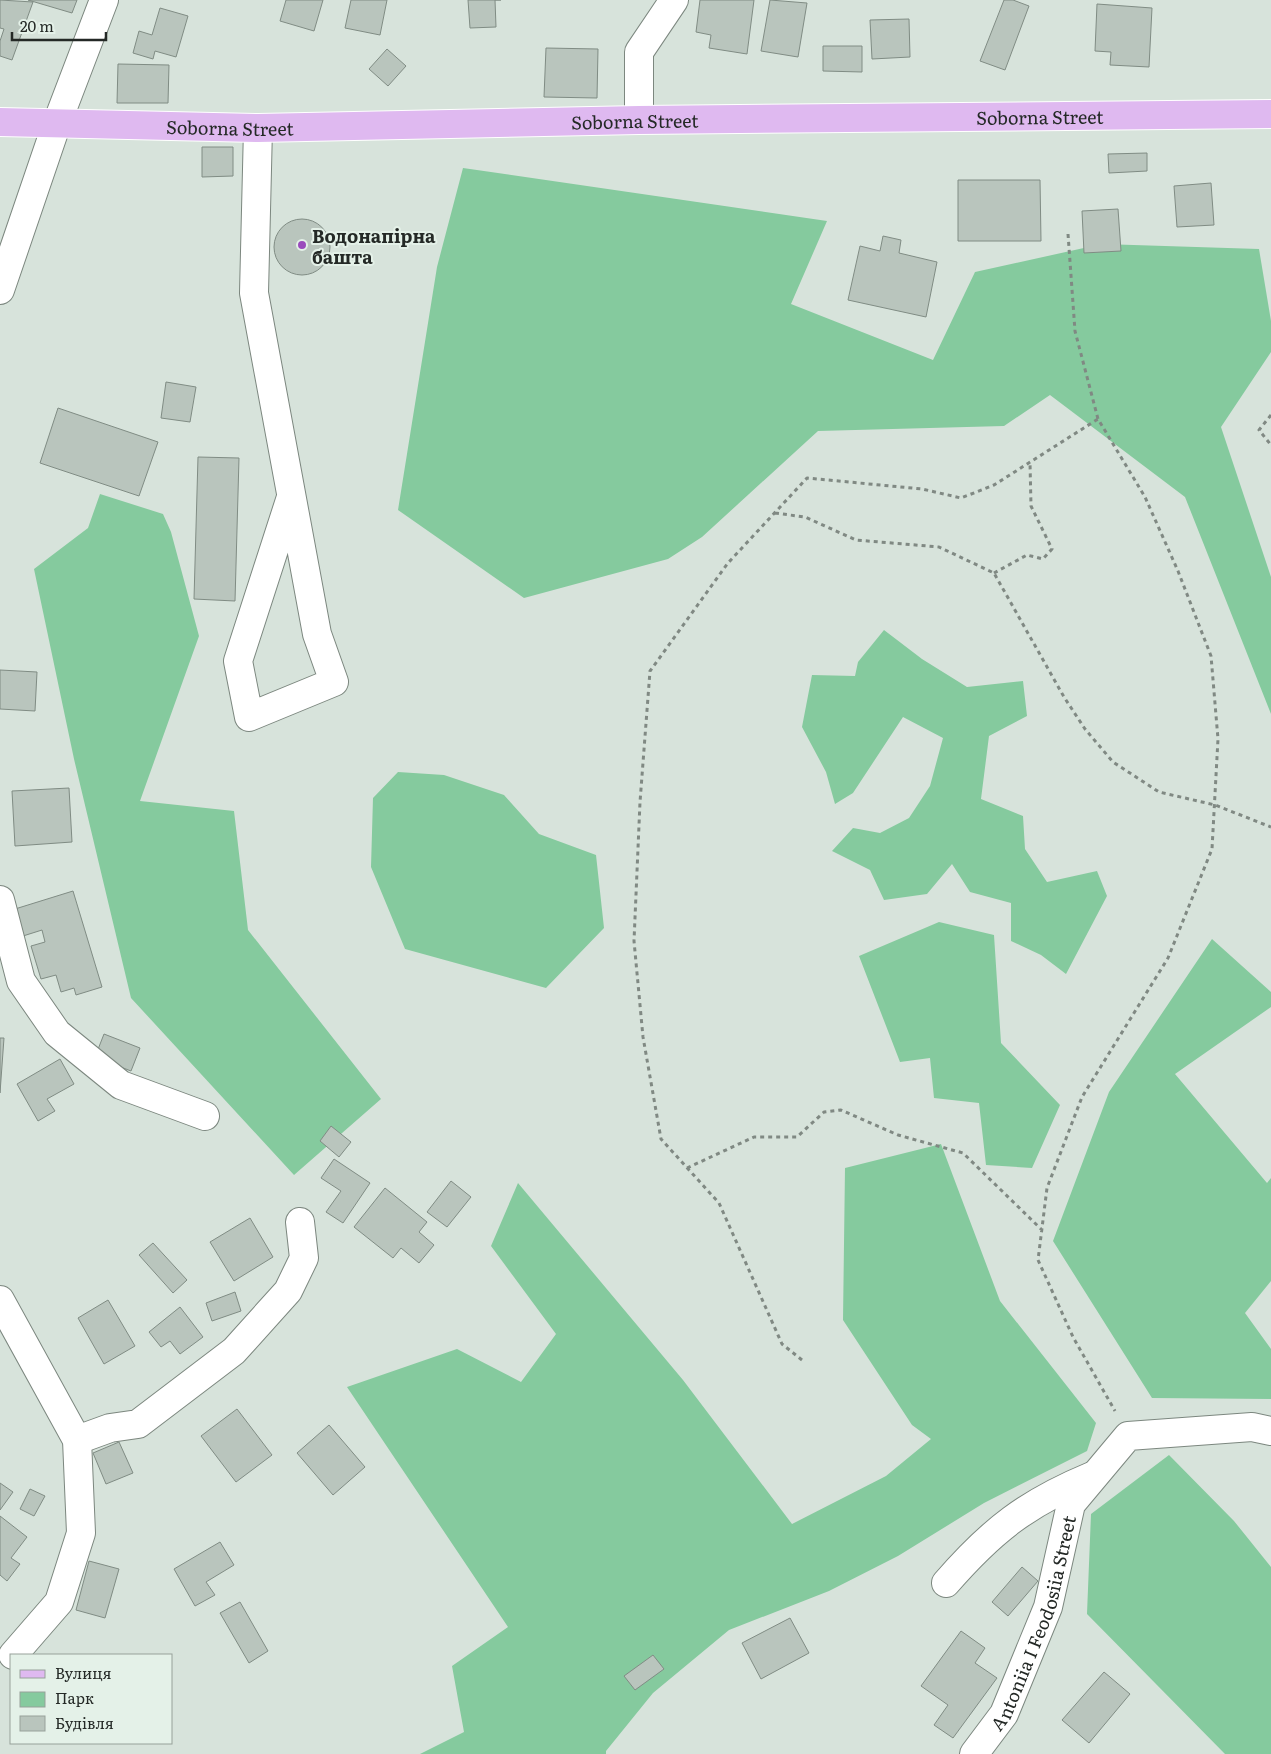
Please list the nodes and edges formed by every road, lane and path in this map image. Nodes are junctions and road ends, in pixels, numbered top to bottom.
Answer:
1 (104, 0) edge
2 (674, 0) edge
3 (1271, 114) edge
4 (640, 120) junction
5 (0, 122) edge
6 (57, 124) junction
7 (258, 128) junction
8 (1068, 234) dead end
9 (0, 290) edge
10 (1271, 415) edge
11 (1098, 419) junction
12 (1271, 446) edge
13 (1030, 462) junction
14 (292, 497) junction
15 (775, 513) junction
16 (994, 573) junction
17 (1215, 805) junction
18 (1271, 827) edge
19 (0, 900) edge
20 (205, 1116) dead end
21 (687, 1168) junction
22 (300, 1222) dead end
23 (1042, 1230) junction
24 (0, 1300) edge
25 (802, 1360) dead end
26 (1271, 1431) edge
27 (1128, 1436) junction
28 (77, 1440) junction
29 (1096, 1475) junction
30 (946, 1583) dead end
31 (14, 1654) edge
32 (10, 1658) edge
33 (0, 1666) edge
34 (974, 1754) edge

1 - 6 street
2 - 4 street
3 - 4 main road, Soborna Street
4 - 7 main road, Soborna Street
5 - 6 main road, Soborna Street
6 - 7 main road, Soborna Street
6 - 9 street
7 - 14 street
8 - 11 path
10 - 12 path
11 - 13 path
11 - 17 path
13 - 15 path
13 - 16 path
14 - 14 street
15 - 16 path
15 - 21 path
16 - 17 path
17 - 18 path
17 - 23 path
19 - 20 street
21 - 23 path
21 - 25 path
22 - 28 street
23 - 27 path
24 - 28 street
26 - 27 street
27 - 29 street, Antoniia I Feodosiia Street
28 - 31 street
29 - 30 street
29 - 34 street, Antoniia I Feodosiia Street
32 - 33 street

